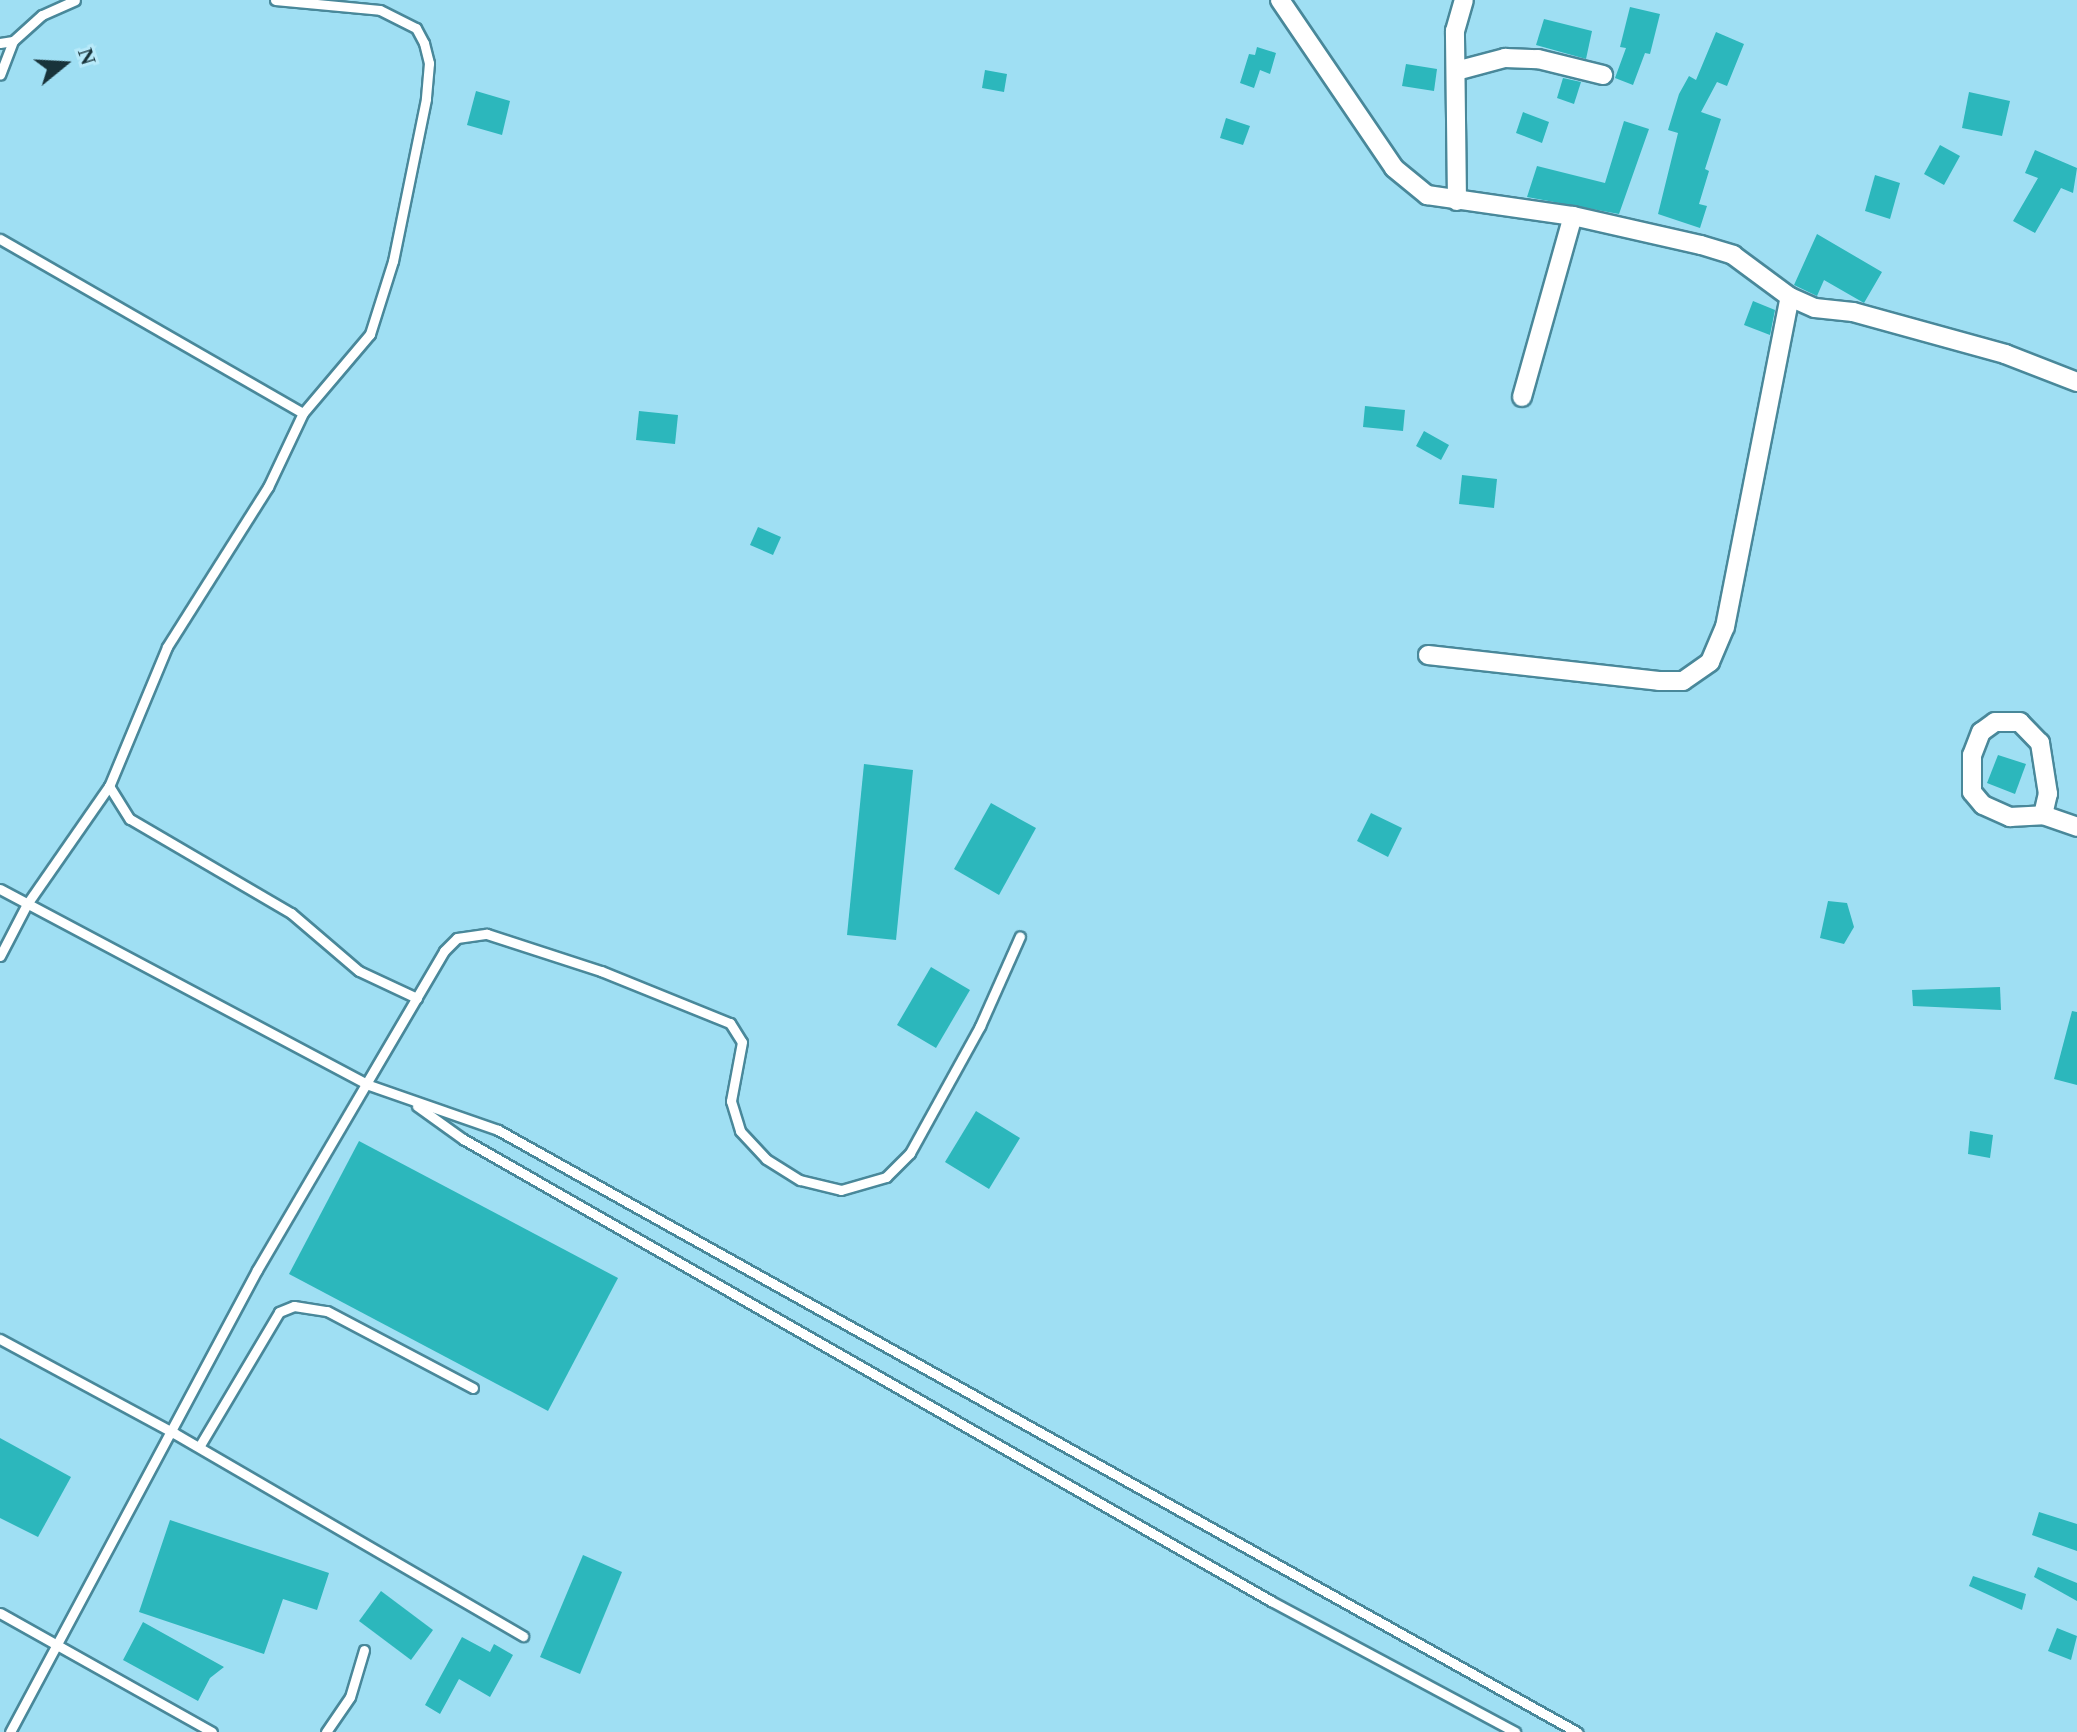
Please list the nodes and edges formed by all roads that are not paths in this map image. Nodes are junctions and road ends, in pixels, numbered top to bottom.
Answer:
1 (75, 0) edge
2 (275, 0) edge
3 (1280, 0) edge
4 (1464, 0) edge
5 (13, 41) junction
6 (0, 43) edge
7 (1456, 71) junction
8 (0, 75) edge
9 (1603, 75) dead end
10 (1457, 201) junction
11 (1573, 216) junction
12 (0, 239) edge
13 (1790, 297) junction
14 (2077, 382) edge
15 (1522, 397) dead end
16 (303, 413) junction
17 (1428, 655) dead end
18 (109, 786) junction
19 (2043, 815) junction
20 (2077, 827) edge
21 (0, 889) edge
22 (27, 904) junction
23 (1020, 936) dead end
24 (0, 956) edge
25 (417, 998) junction
26 (366, 1084) junction
27 (415, 1104) junction
28 (0, 1339) edge
29 (473, 1388) dead end
30 (174, 1433) junction
31 (199, 1447) junction
32 (0, 1613) edge
33 (523, 1636) dead end
34 (58, 1644) junction
35 (364, 1650) dead end
36 (10, 1732) edge
37 (212, 1732) edge
38 (326, 1732) edge
39 (1515, 1732) edge
40 (1577, 1732) edge

1 - 5 lane
2 - 16 lane
3 - 10 street
4 - 7 street
5 - 6 lane
5 - 8 lane
7 - 9 street
7 - 10 street
10 - 11 street
11 - 13 street
11 - 15 street
12 - 16 lane
13 - 14 street
13 - 17 street
16 - 18 lane
18 - 22 lane
18 - 25 lane
19 - 19 street
19 - 20 street
21 - 22 lane
22 - 24 lane
22 - 26 lane
23 - 25 lane
25 - 26 lane
26 - 27 lane
26 - 30 lane
27 - 39 lane
27 - 40 lane
28 - 30 lane
29 - 31 lane
30 - 31 lane
30 - 34 lane
31 - 33 lane
32 - 34 lane
34 - 36 lane
34 - 37 lane
35 - 38 lane

